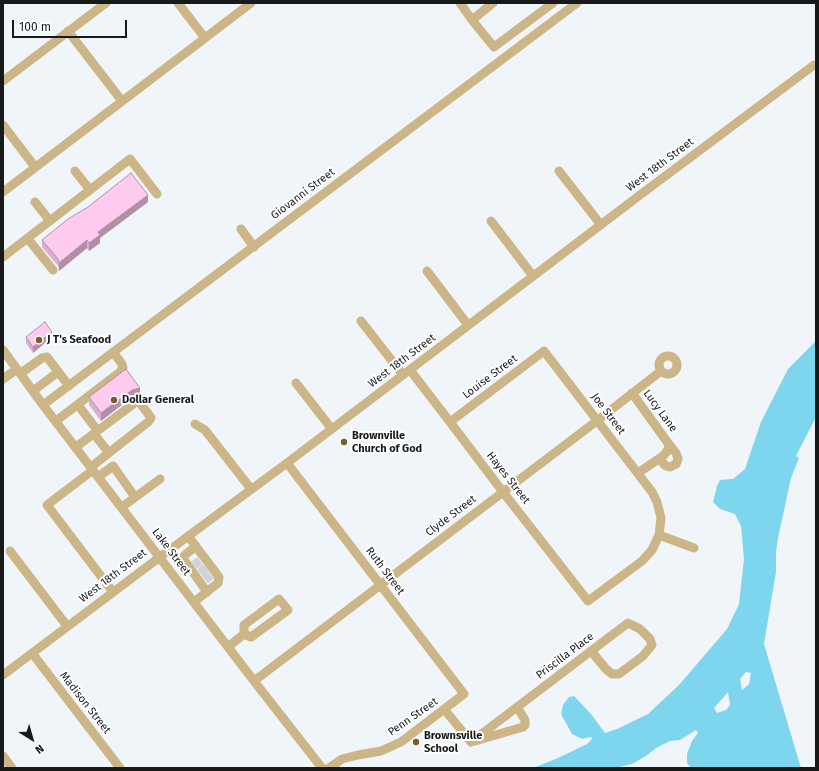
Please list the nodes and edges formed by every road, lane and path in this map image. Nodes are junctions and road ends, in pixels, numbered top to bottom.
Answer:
1 (106, 3) edge
2 (178, 3) edge
3 (251, 3) edge
4 (460, 3) edge
5 (493, 3) edge
6 (553, 3) edge
7 (577, 3) edge
8 (472, 20) junction
9 (68, 31) junction
10 (205, 38) junction
11 (814, 65) dead end
12 (3, 80) edge
13 (122, 101) junction
14 (3, 125) edge
15 (35, 167) junction
16 (75, 171) dead end
17 (559, 171) dead end
18 (90, 190) junction
19 (3, 192) edge
20 (157, 194) dead end
21 (35, 202) dead end
22 (50, 221) junction
23 (491, 221) dead end
24 (601, 225) junction
25 (241, 229) dead end
26 (28, 239) junction
27 (254, 247) junction
28 (3, 257) edge
29 (54, 270) dead end
30 (427, 271) dead end
31 (533, 276) junction
32 (361, 321) dead end
33 (468, 325) junction
34 (3, 350) edge
35 (544, 351) joint
36 (113, 352) junction
37 (661, 370) dead end
38 (19, 371) junction
39 (58, 372) junction
40 (406, 372) junction
41 (3, 379) edge
42 (296, 383) dead end
43 (69, 386) junction
44 (33, 391) junction
45 (632, 394) junction
46 (44, 405) junction
47 (78, 405) junction
48 (598, 420) junction
49 (56, 421) junction
50 (450, 422) junction
51 (195, 424) dead end
52 (331, 428) junction
53 (94, 430) junction
54 (668, 443) junction
55 (76, 447) junction
56 (109, 453) junction
57 (659, 458) junction
58 (286, 463) junction
59 (94, 471) junction
60 (638, 473) junction
61 (160, 479) dead end
62 (251, 489) junction
63 (503, 492) junction
64 (135, 497) junction
65 (122, 507) junction
66 (659, 535) junction
67 (188, 536) junction
68 (196, 546) junction
69 (694, 548) dead end
70 (10, 551) dead end
71 (160, 556) junction
72 (203, 570) junction
73 (380, 585) junction
74 (112, 592) junction
75 (207, 592) junction
76 (194, 602) junction
77 (262, 611) junction
78 (271, 623) junction
79 (67, 626) junction
80 (244, 634) junction
81 (228, 647) junction
82 (591, 651) junction
83 (32, 653) junction
84 (3, 674) edge
85 (254, 680) junction
86 (464, 694) joint
87 (517, 707) junction
88 (444, 709) junction
89 (471, 742) junction
90 (3, 756) edge
91 (12, 768) edge
92 (120, 768) edge
93 (322, 768) edge
94 (329, 768) edge

1 - 9 street
2 - 10 street
3 - 10 street
4 - 8 street
5 - 8 street
6 - 8 street
7 - 27 street, Giovanni Street
9 - 12 street
9 - 13 street
10 - 13 street
11 - 24 street, West 18th Street
13 - 15 street
14 - 15 street
15 - 19 street
16 - 18 street
17 - 24 street
18 - 20 street
18 - 22 street
21 - 22 street
22 - 26 street
23 - 31 street
24 - 31 street, West 18th Street
25 - 27 street
26 - 28 street
26 - 29 street
27 - 36 street, Giovanni Street
30 - 33 street
31 - 33 street, West 18th Street
32 - 40 street, Hayes Street
33 - 40 street, West 18th Street
34 - 38 street, Lake Street
35 - 48 street, Joe Street
35 - 50 street, Louise Street
36 - 43 street, Giovanni Street
36 - 47 street
37 - 45 street, Clyde Street
38 - 39 street
38 - 41 street
38 - 44 street, Lake Street
39 - 43 street
39 - 44 street
40 - 50 street, Hayes Street
40 - 52 street, West 18th Street
42 - 52 street
43 - 46 street, Giovanni Street
44 - 46 street, Lake Street
45 - 48 street, Clyde Street
45 - 54 street, Lucy Lane
46 - 49 street, Lake Street
47 - 49 street
47 - 53 street
48 - 60 street, Joe Street
48 - 63 street, Clyde Street
49 - 55 street, Lake Street
50 - 63 street, Hayes Street
51 - 62 street
52 - 58 street, West 18th Street
53 - 55 street
53 - 56 street
53 - 56 street
54 - 57 street, Lucy Lane
54 - 57 street, Lucy Lane
55 - 59 street, Lake Street
56 - 59 street
57 - 60 street, Lucy Lane
58 - 62 street, West 18th Street
58 - 73 street, Ruth Street
59 - 64 street
59 - 65 street, Lake Street
59 - 74 street
60 - 66 street, Joe Street
61 - 64 street
62 - 67 street, West 18th Street
63 - 66 street, Hayes Street
63 - 73 street, Clyde Street
64 - 65 street
65 - 71 street, Lake Street
66 - 69 street
67 - 68 street
67 - 71 street, West 18th Street
68 - 72 street
68 - 72 street
70 - 79 street
71 - 74 street, West 18th Street
71 - 76 street, Lake Street
72 - 75 street
72 - 75 street
73 - 85 street, Clyde Street
73 - 86 street, Ruth Street
74 - 79 street, West 18th Street
75 - 76 street
76 - 81 street, Lake Street
77 - 78 street
77 - 78 street
77 - 80 street
78 - 80 street
79 - 83 street, West 18th Street
80 - 81 street
81 - 85 street, Lake Street
82 - 82 street, Priscilla Place
82 - 87 street, Priscilla Place
83 - 84 street, West 18th Street
83 - 92 street, Madison Street
85 - 93 street, Lake Street
86 - 88 street, Penn Street
87 - 89 street, Priscilla Place
87 - 89 street
88 - 89 street
88 - 94 street, Penn Street
90 - 91 street

